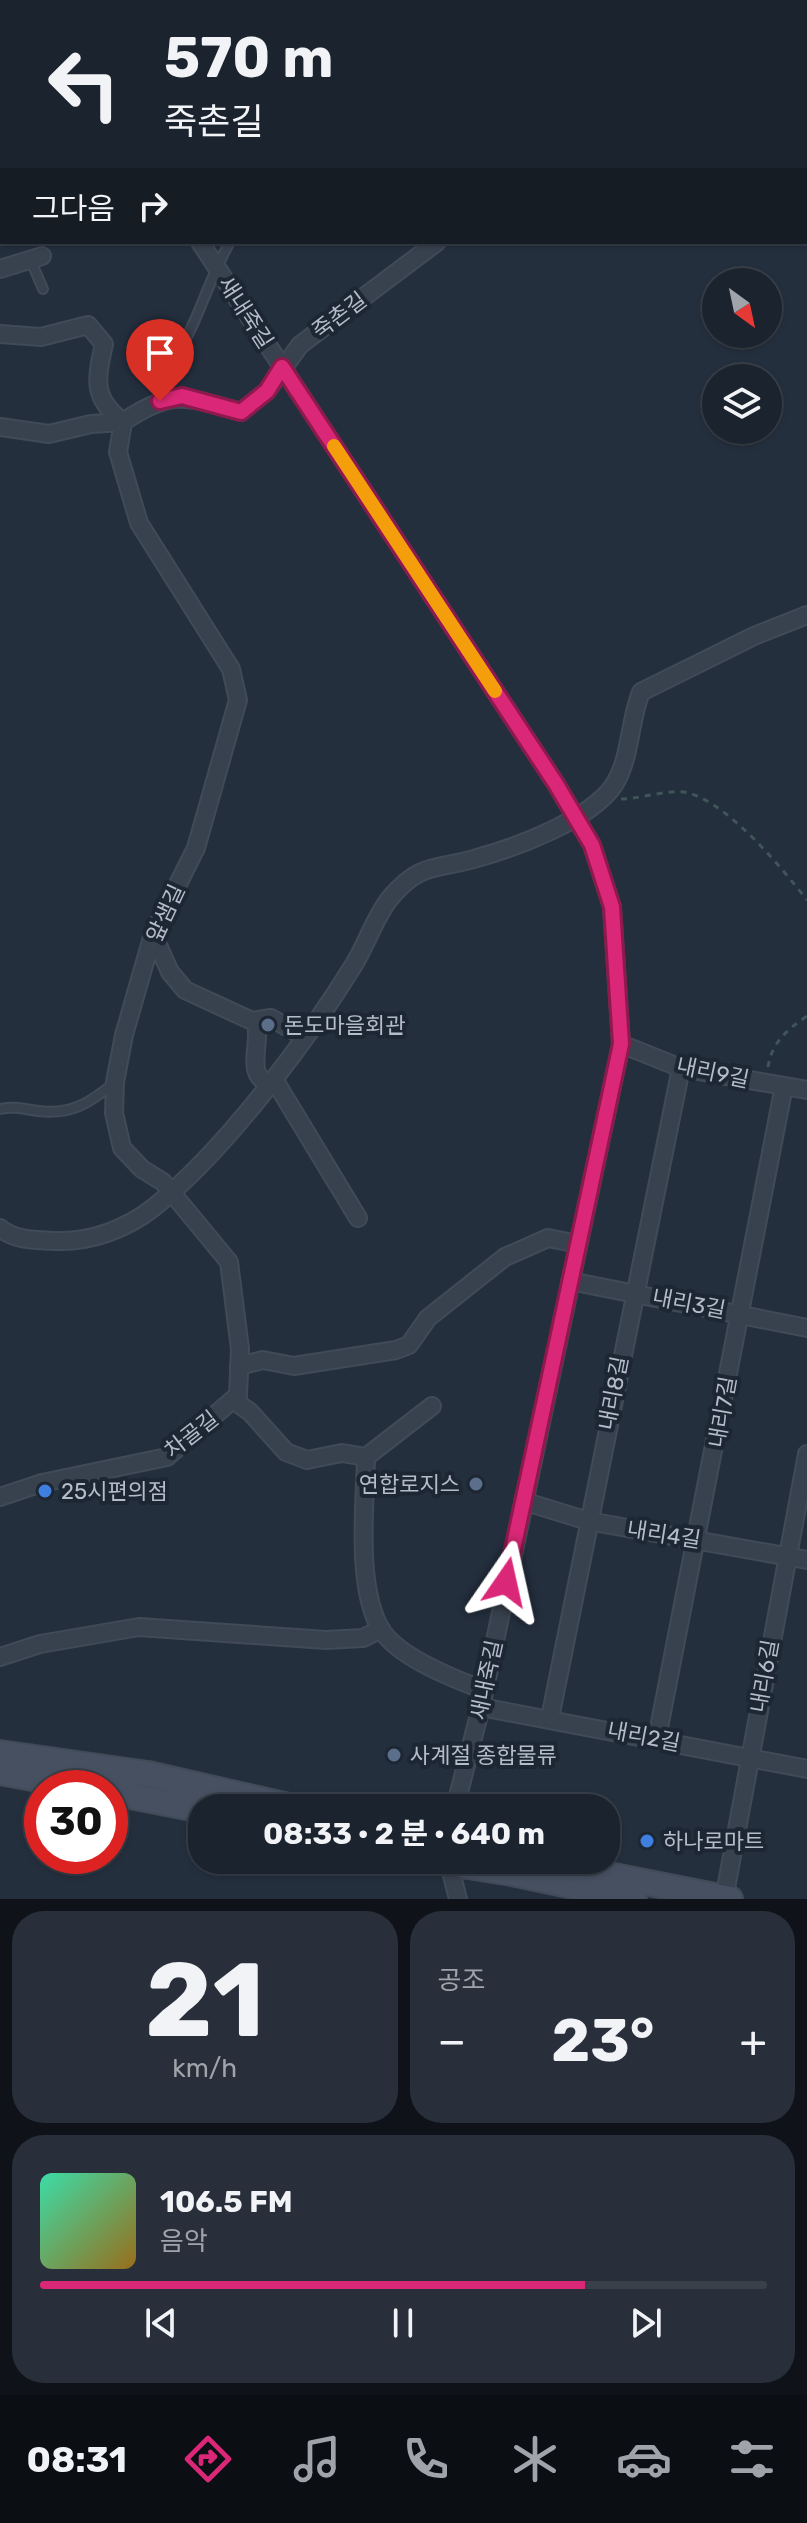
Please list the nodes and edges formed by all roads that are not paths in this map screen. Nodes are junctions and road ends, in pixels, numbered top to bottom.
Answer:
1 (201, 244) edge
2 (229, 244) edge
3 (434, 244) edge
4 (36, 258) joint
5 (216, 266) junction
6 (0, 269) edge
7 (43, 289) dead end
8 (0, 334) edge
9 (282, 367) junction
10 (160, 401) junction
11 (123, 422) junction
12 (0, 427) edge
13 (807, 615) edge
14 (575, 817) junction
15 (153, 934) junction
16 (255, 1021) junction
17 (303, 1036) junction
18 (621, 1044) junction
19 (681, 1068) junction
20 (115, 1082) junction
21 (268, 1084) junction
22 (784, 1086) junction
23 (807, 1090) edge
24 (0, 1109) edge
25 (171, 1192) junction
26 (358, 1218) dead end
27 (0, 1228) edge
28 (578, 1244) junction
29 (570, 1281) junction
30 (633, 1292) junction
31 (740, 1313) junction
32 (807, 1328) edge
33 (239, 1366) junction
34 (235, 1398) junction
35 (432, 1406) dead end
36 (807, 1454) edge
37 (366, 1457) junction
38 (0, 1497) edge
39 (523, 1501) junction
40 (588, 1521) junction
41 (698, 1539) junction
42 (786, 1555) junction
43 (807, 1560) edge
44 (381, 1629) junction
45 (0, 1657) edge
46 (483, 1698) junction
47 (550, 1718) junction
48 (657, 1738) junction
49 (0, 1753) edge
50 (749, 1758) junction
51 (807, 1769) edge
52 (0, 1772) edge
53 (24, 1776) edge
54 (236, 1794) edge
55 (459, 1794) edge
56 (128, 1796) edge
57 (188, 1807) edge
58 (447, 1874) edge
59 (517, 1874) edge
60 (602, 1874) edge
61 (627, 1898) edge
62 (458, 1899) edge
63 (726, 1899) edge

1 - 5 street, 새내죽길
2 - 5 lane
3 - 9 street, 죽촌길
4 - 6 street
4 - 7 lane
5 - 9 street, 새내죽길
5 - 10 lane
8 - 11 street
9 - 10 street, 죽촌길
9 - 14 street, 새내죽길
10 - 11 street, 죽촌길
11 - 12 street, 죽촌길
11 - 15 street, 앞샘길
13 - 14 street
14 - 17 street
14 - 18 street, 새내죽길
15 - 16 street
15 - 20 street, 앞샘길
16 - 17 street
16 - 21 street
17 - 21 street
18 - 19 street, 내리9길
18 - 28 street, 새내죽길
19 - 22 street, 내리9길
19 - 30 street, 내리8길
20 - 24 lane
20 - 25 street, 앞샘길
21 - 25 street
21 - 26 street
22 - 23 street, 내리9길
22 - 31 street, 내리7길
25 - 27 street
25 - 33 street, 앞샘길
28 - 29 street, 새내죽길
28 - 33 street
29 - 30 street, 내리3길
29 - 39 street, 새내죽길
30 - 31 street, 내리3길
30 - 40 street, 내리8길
31 - 32 street, 내리3길
31 - 41 street, 내리7길
33 - 34 street, 앞샘길
34 - 37 street
34 - 38 street, 차골길
35 - 37 street
36 - 42 street, 내리6길
37 - 44 street
39 - 40 street, 내리4길
39 - 46 street, 새내죽길
40 - 41 street, 내리4길
40 - 47 street, 내리8길
41 - 42 street, 내리4길
41 - 48 street, 내리7길
42 - 43 street, 내리4길
42 - 50 street, 내리6길
44 - 45 street
44 - 46 street, 내리2길
46 - 47 street, 내리2길
46 - 55 street, 새내죽길
47 - 48 street, 내리2길
48 - 50 street, 내리2길
49 - 54 street
50 - 51 street, 내리2길
50 - 63 street, 내리6길
52 - 53 street
56 - 57 street
58 - 62 street
59 - 61 street
60 - 63 street

